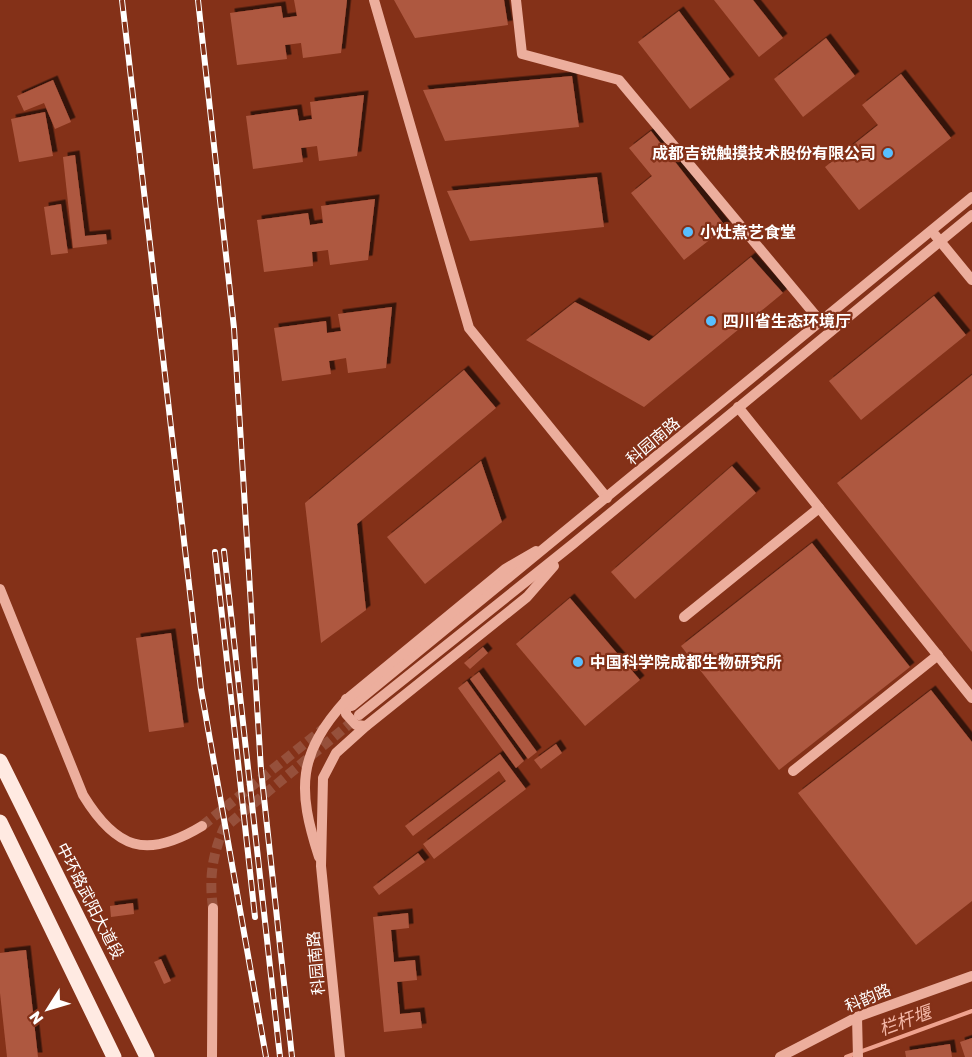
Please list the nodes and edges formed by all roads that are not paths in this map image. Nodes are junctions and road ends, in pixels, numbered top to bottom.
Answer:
1 (374, 0) edge
2 (516, 0) edge
3 (972, 198) edge
4 (972, 215) edge
5 (930, 231) junction
6 (939, 241) junction
7 (972, 280) edge
8 (821, 322) junction
9 (738, 407) junction
10 (607, 498) junction
11 (819, 508) junction
12 (573, 544) junction
13 (0, 589) edge
14 (684, 617) dead end
15 (938, 655) junction
16 (972, 698) edge
17 (349, 703) junction
18 (359, 716) tunnel mouth
19 (366, 726) junction
20 (0, 761) edge
21 (793, 771) dead end
22 (0, 822) edge
23 (202, 825) tunnel mouth
24 (321, 866) junction
25 (213, 908) tunnel mouth
26 (972, 976) edge
27 (857, 1017) junction
28 (114, 1057) edge
29 (147, 1057) edge
30 (212, 1057) edge
31 (340, 1057) edge
32 (780, 1057) edge
33 (858, 1057) edge

1 - 10 street
2 - 8 street
3 - 5 street, 科园南路
4 - 6 street, 科园南路
5 - 6 street
5 - 8 street, 科园南路
6 - 7 street
6 - 9 street, 科园南路
8 - 10 street, 科园南路
9 - 11 street
9 - 12 street, 科园南路
10 - 17 street, 科园南路
11 - 14 street
11 - 15 street
12 - 18 street, 科园南路
12 - 19 street
13 - 23 street
15 - 16 street
15 - 21 street
17 - 19 street
17 - 24 street, 科园南路
19 - 24 street
20 - 29 main road, 中环路武阳大道段
22 - 28 main road
24 - 31 street, 科园南路
25 - 30 street
26 - 27 street, 科韵路
27 - 32 street, 科韵路
27 - 33 street

